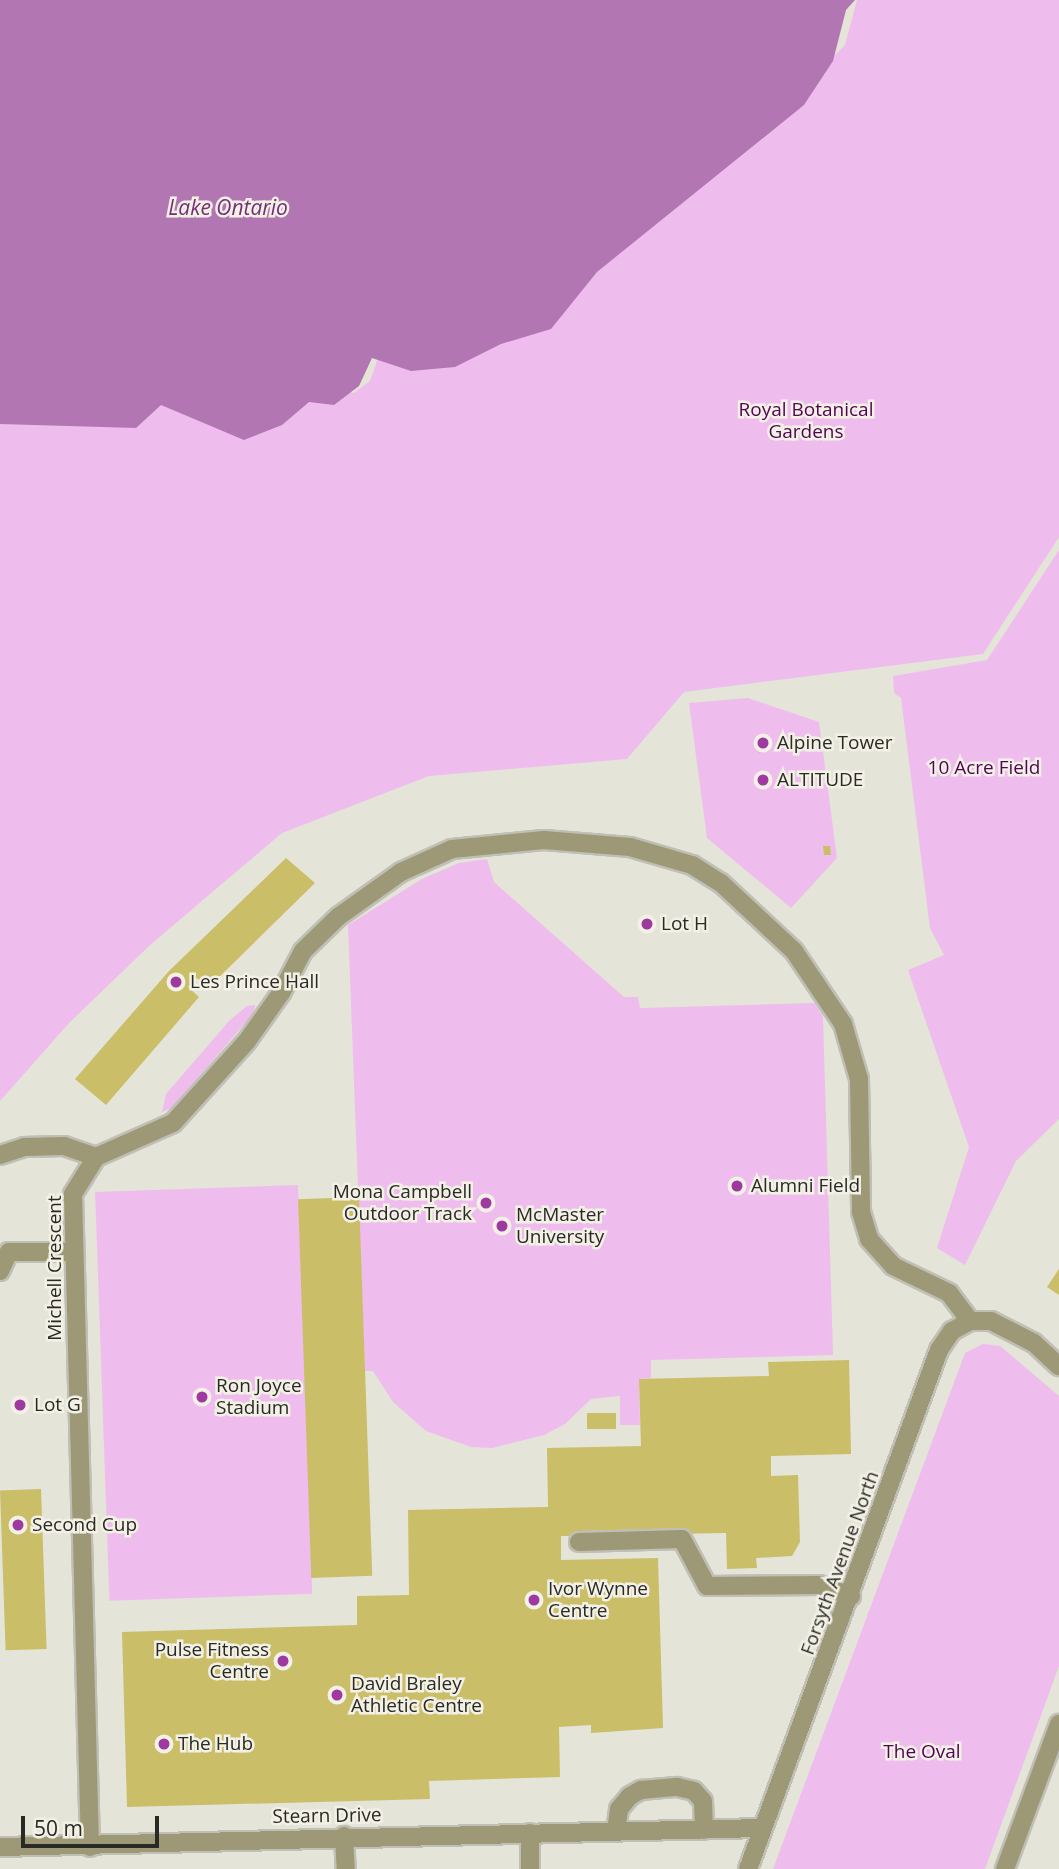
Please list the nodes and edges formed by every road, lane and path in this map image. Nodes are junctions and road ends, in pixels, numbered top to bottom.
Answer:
1 (0, 1155) edge
2 (96, 1157) junction
3 (74, 1252) junction
4 (0, 1271) edge
5 (970, 1321) junction
6 (1059, 1366) edge
7 (579, 1542) dead end
8 (851, 1596) junction
9 (1059, 1724) edge
10 (762, 1828) junction
11 (705, 1830) junction
12 (616, 1831) junction
13 (530, 1833) junction
14 (344, 1836) junction
15 (0, 1847) edge
16 (90, 1847) junction
17 (346, 1869) edge
18 (530, 1869) edge
19 (748, 1869) edge
20 (1005, 1869) edge

1 - 2 street
2 - 3 street, Michell Crescent
2 - 5 street
3 - 4 street
3 - 16 street, Michell Crescent
5 - 6 street
5 - 8 street, Forsyth Avenue North
7 - 8 street
8 - 10 street, Forsyth Avenue North
9 - 20 street
10 - 11 street, Stearn Drive
10 - 19 street, Forsyth Avenue North
11 - 12 street, Stearn Drive
11 - 12 street
12 - 13 street, Stearn Drive
13 - 14 street, Stearn Drive
13 - 18 street
14 - 16 street, Stearn Drive
14 - 17 street
15 - 16 street, Stearn Drive

